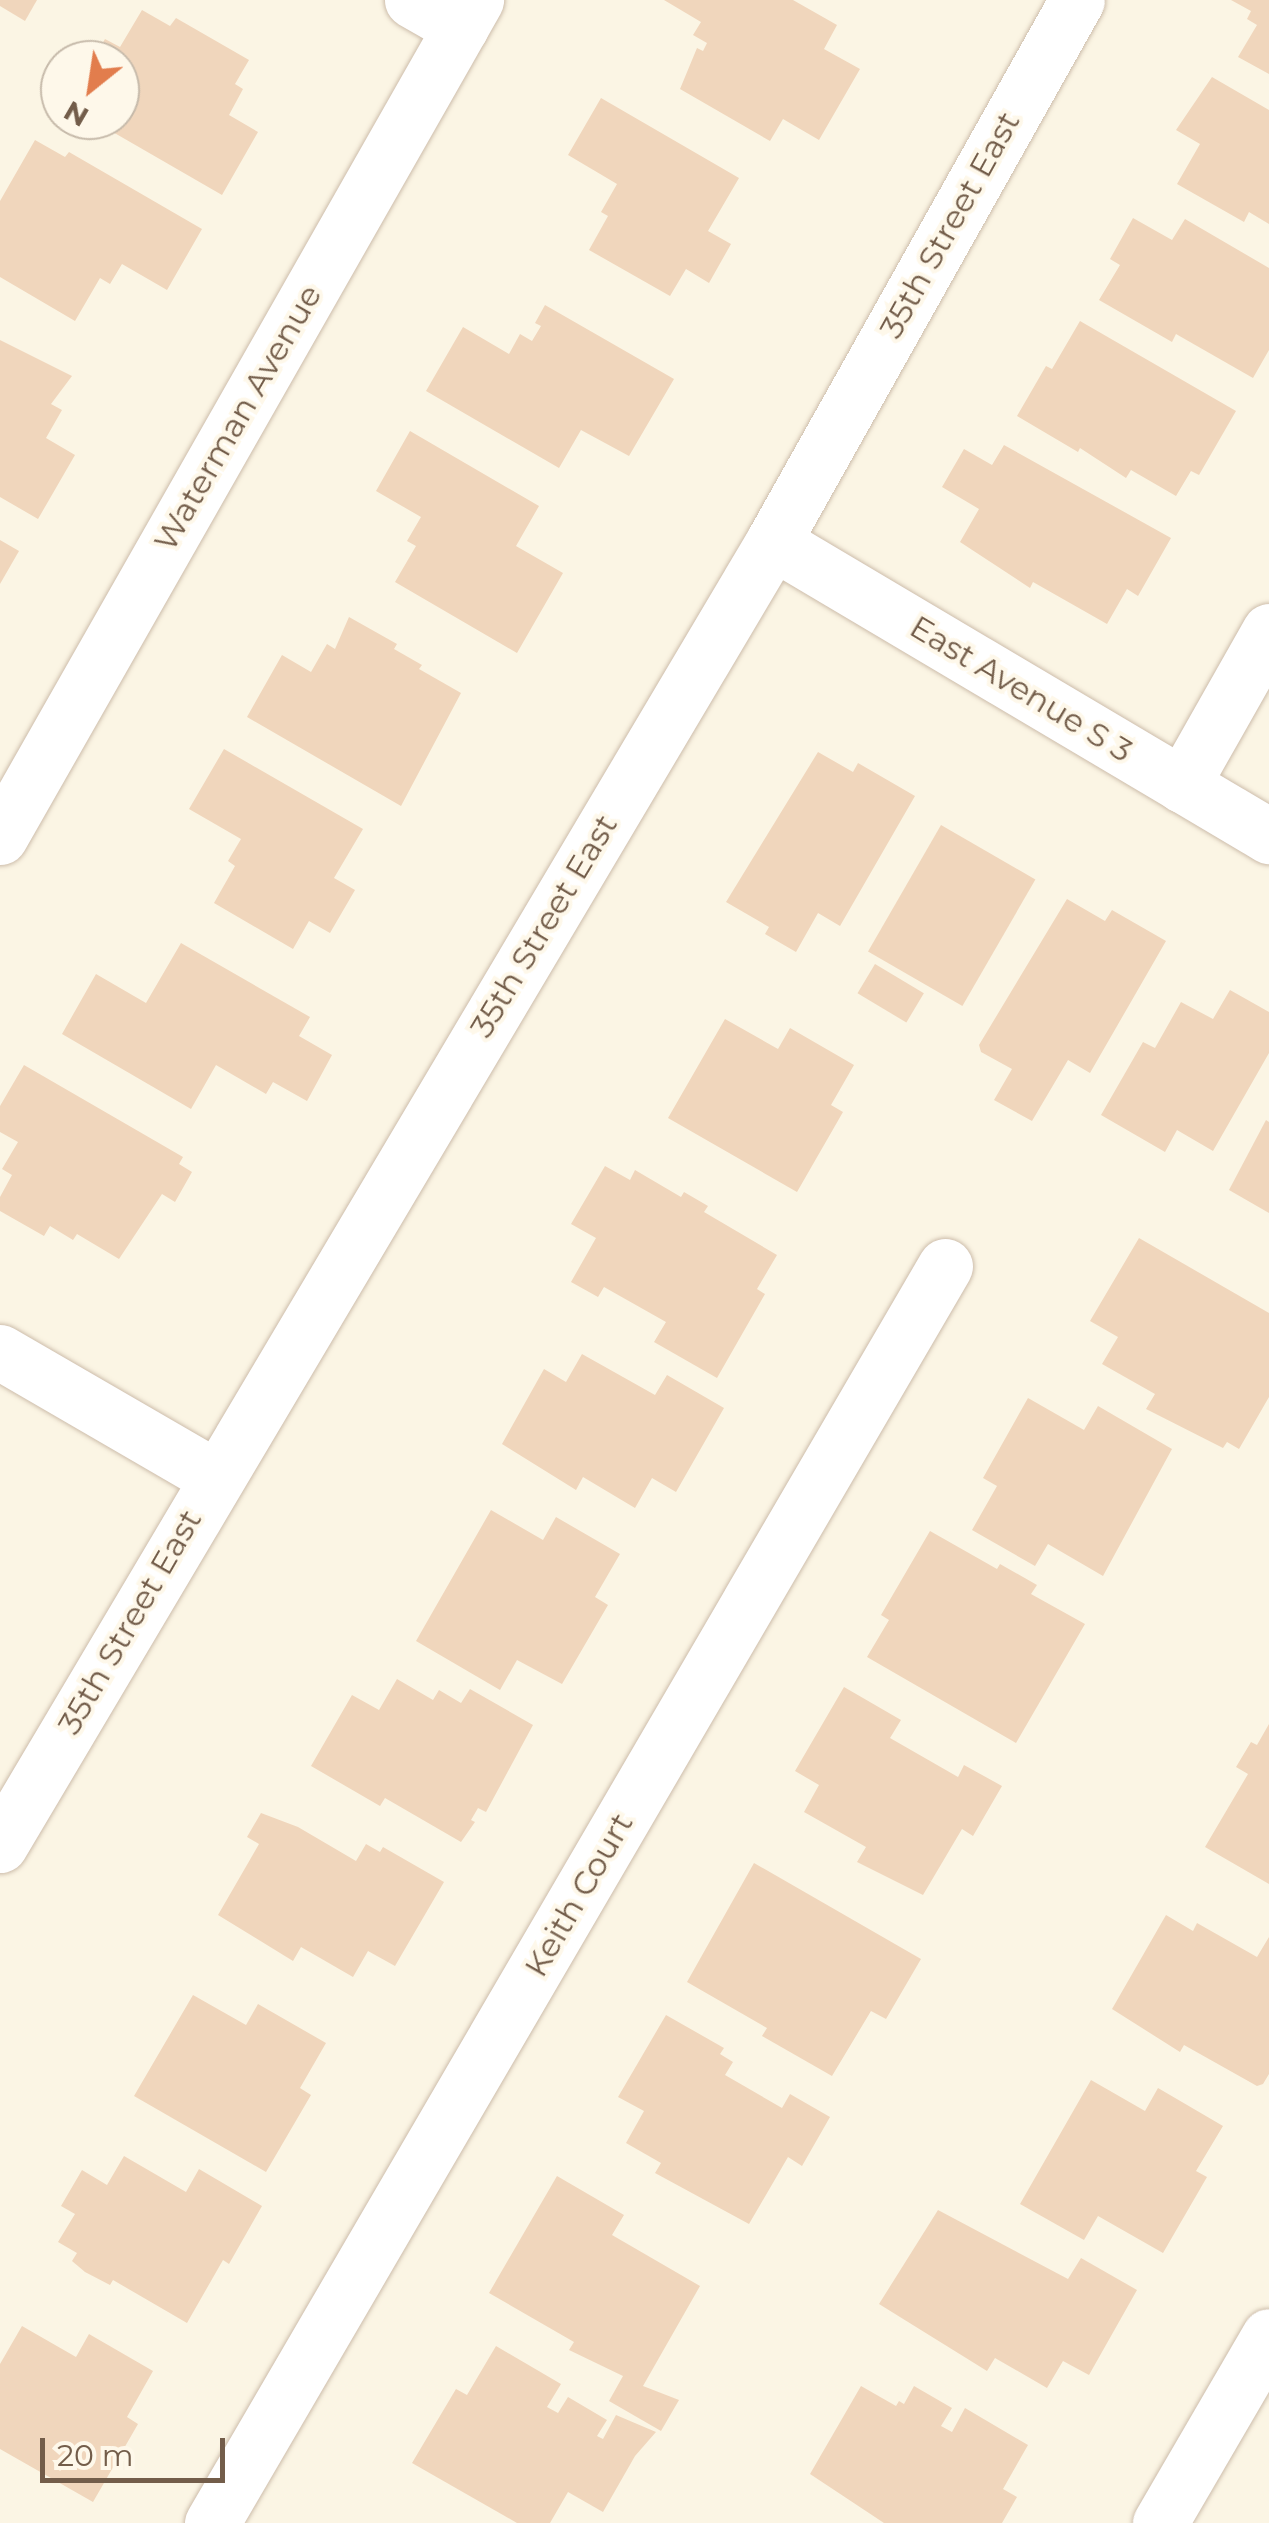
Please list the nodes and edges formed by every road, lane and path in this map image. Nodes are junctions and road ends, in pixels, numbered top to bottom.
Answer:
1 (412, 0) edge
2 (1076, 0) edge
3 (468, 14) edge
4 (773, 542) junction
5 (1269, 631) edge
6 (1182, 785) junction
7 (1269, 836) edge
8 (0, 837) edge
9 (946, 1266) dead end
10 (0, 1352) edge
11 (216, 1477) junction
12 (0, 1846) edge
13 (1269, 2336) edge
14 (212, 2523) edge
15 (1160, 2523) edge

1 - 3 street
2 - 4 street, 35th Street East
3 - 8 street, Waterman Avenue
4 - 6 street, East Avenue S 3
4 - 11 street, 35th Street East
5 - 6 street
6 - 7 street, East Avenue S 3
9 - 14 street, Keith Court
10 - 11 street
11 - 12 street, 35th Street East
13 - 15 street

